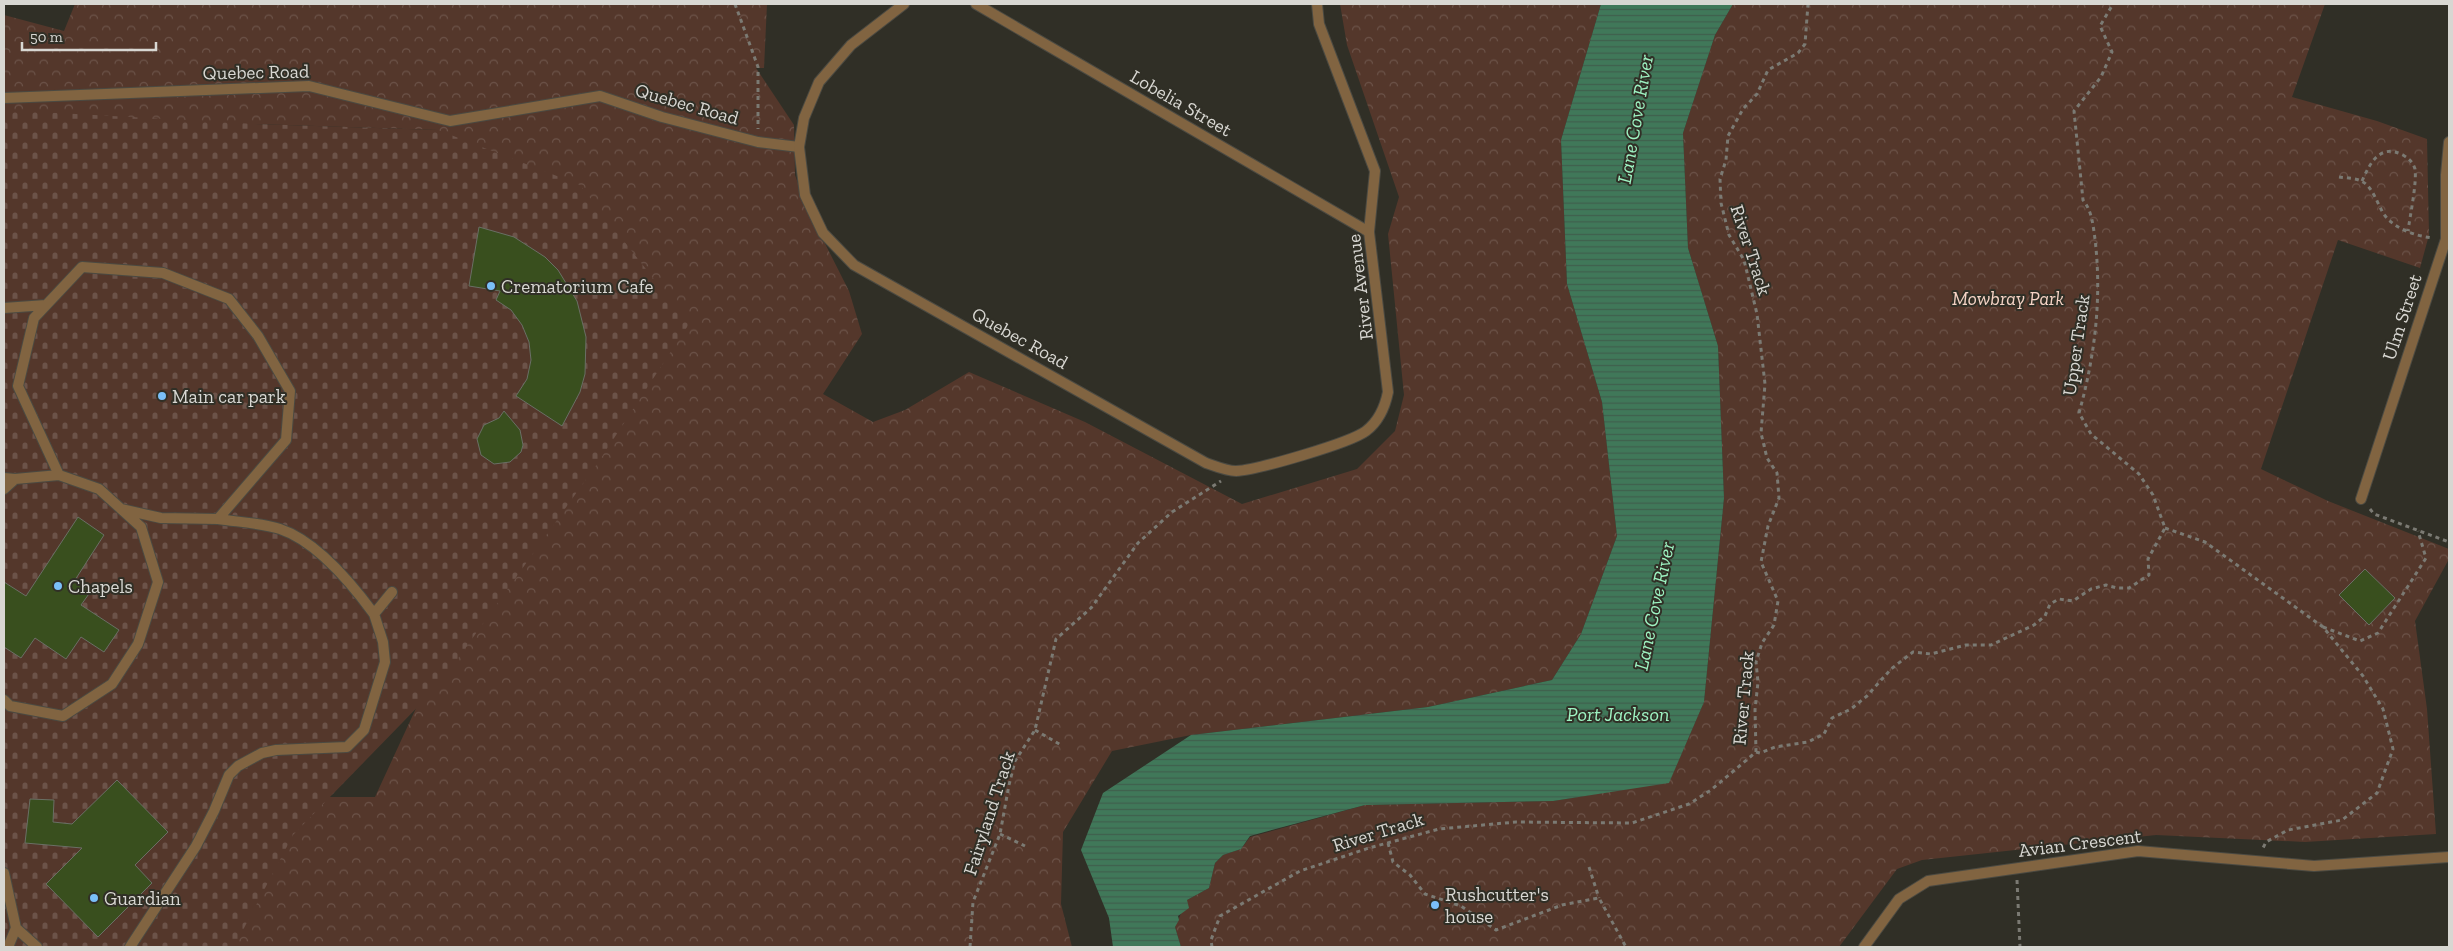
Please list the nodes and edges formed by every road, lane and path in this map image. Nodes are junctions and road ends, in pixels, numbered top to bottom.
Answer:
1 (735, 4) edge
2 (904, 4) edge
3 (976, 4) edge
4 (1317, 4) edge
5 (1808, 4) edge
6 (2113, 4) edge
7 (4, 98) edge
8 (758, 142) junction
9 (2449, 142) edge
10 (799, 147) junction
11 (2340, 177) dead end
12 (2362, 181) junction
13 (2408, 230) junction
14 (1369, 232) junction
15 (2446, 239) junction
16 (46, 305) junction
17 (4, 308) edge
18 (1234, 471) junction
19 (59, 475) junction
20 (9, 479) edge
21 (4, 489) edge
22 (2361, 498) joint
23 (121, 510) junction
24 (218, 519) junction
25 (2165, 528) junction
26 (2418, 531) junction
27 (2449, 542) edge
28 (392, 592) dead end
29 (374, 614) junction
30 (2322, 627) junction
31 (4, 700) edge
32 (1035, 730) junction
33 (1061, 745) dead end
34 (1756, 752) junction
35 (1000, 834) junction
36 (1388, 843) junction
37 (1025, 846) dead end
38 (2449, 857) edge
39 (2260, 861) junction
40 (1589, 867) dead end
41 (2017, 868) junction
42 (4, 873) edge
43 (1599, 898) junction
44 (16, 928) junction
45 (8, 947) edge
46 (37, 947) edge
47 (130, 947) edge
48 (970, 947) edge
49 (1212, 947) edge
50 (1626, 947) edge
51 (1864, 947) edge
52 (2020, 947) edge

1 - 8 path
2 - 10 street
3 - 14 street, Lobelia Street
4 - 14 street, River Avenue
5 - 34 path, River Track
6 - 25 path, Upper Track
7 - 8 street, Quebec Road
8 - 10 street, Quebec Road
9 - 15 street, Ulm Street
10 - 18 street, Quebec Road
11 - 12 path
12 - 13 path
12 - 13 path
13 - 15 path
14 - 18 street, River Avenue
15 - 22 street, Ulm Street
16 - 17 street
16 - 19 street
16 - 24 street
18 - 32 path, Fairyland Track
19 - 20 street
19 - 23 street
20 - 21 street
22 - 26 path
23 - 24 street
23 - 31 street
24 - 29 street
25 - 30 path
25 - 34 path
26 - 27 path
26 - 30 path
28 - 29 street
29 - 47 street
30 - 39 path
32 - 33 path
32 - 35 path, Fairyland Track
34 - 36 path, River Track
35 - 37 path
35 - 48 path, Fairyland Track
36 - 43 path
36 - 49 path, River Track
38 - 39 street, Avian Crescent
39 - 41 street, Avian Crescent
40 - 43 path
41 - 51 street, Avian Crescent
41 - 52 path
42 - 44 street
43 - 50 path
44 - 45 street
44 - 46 street

